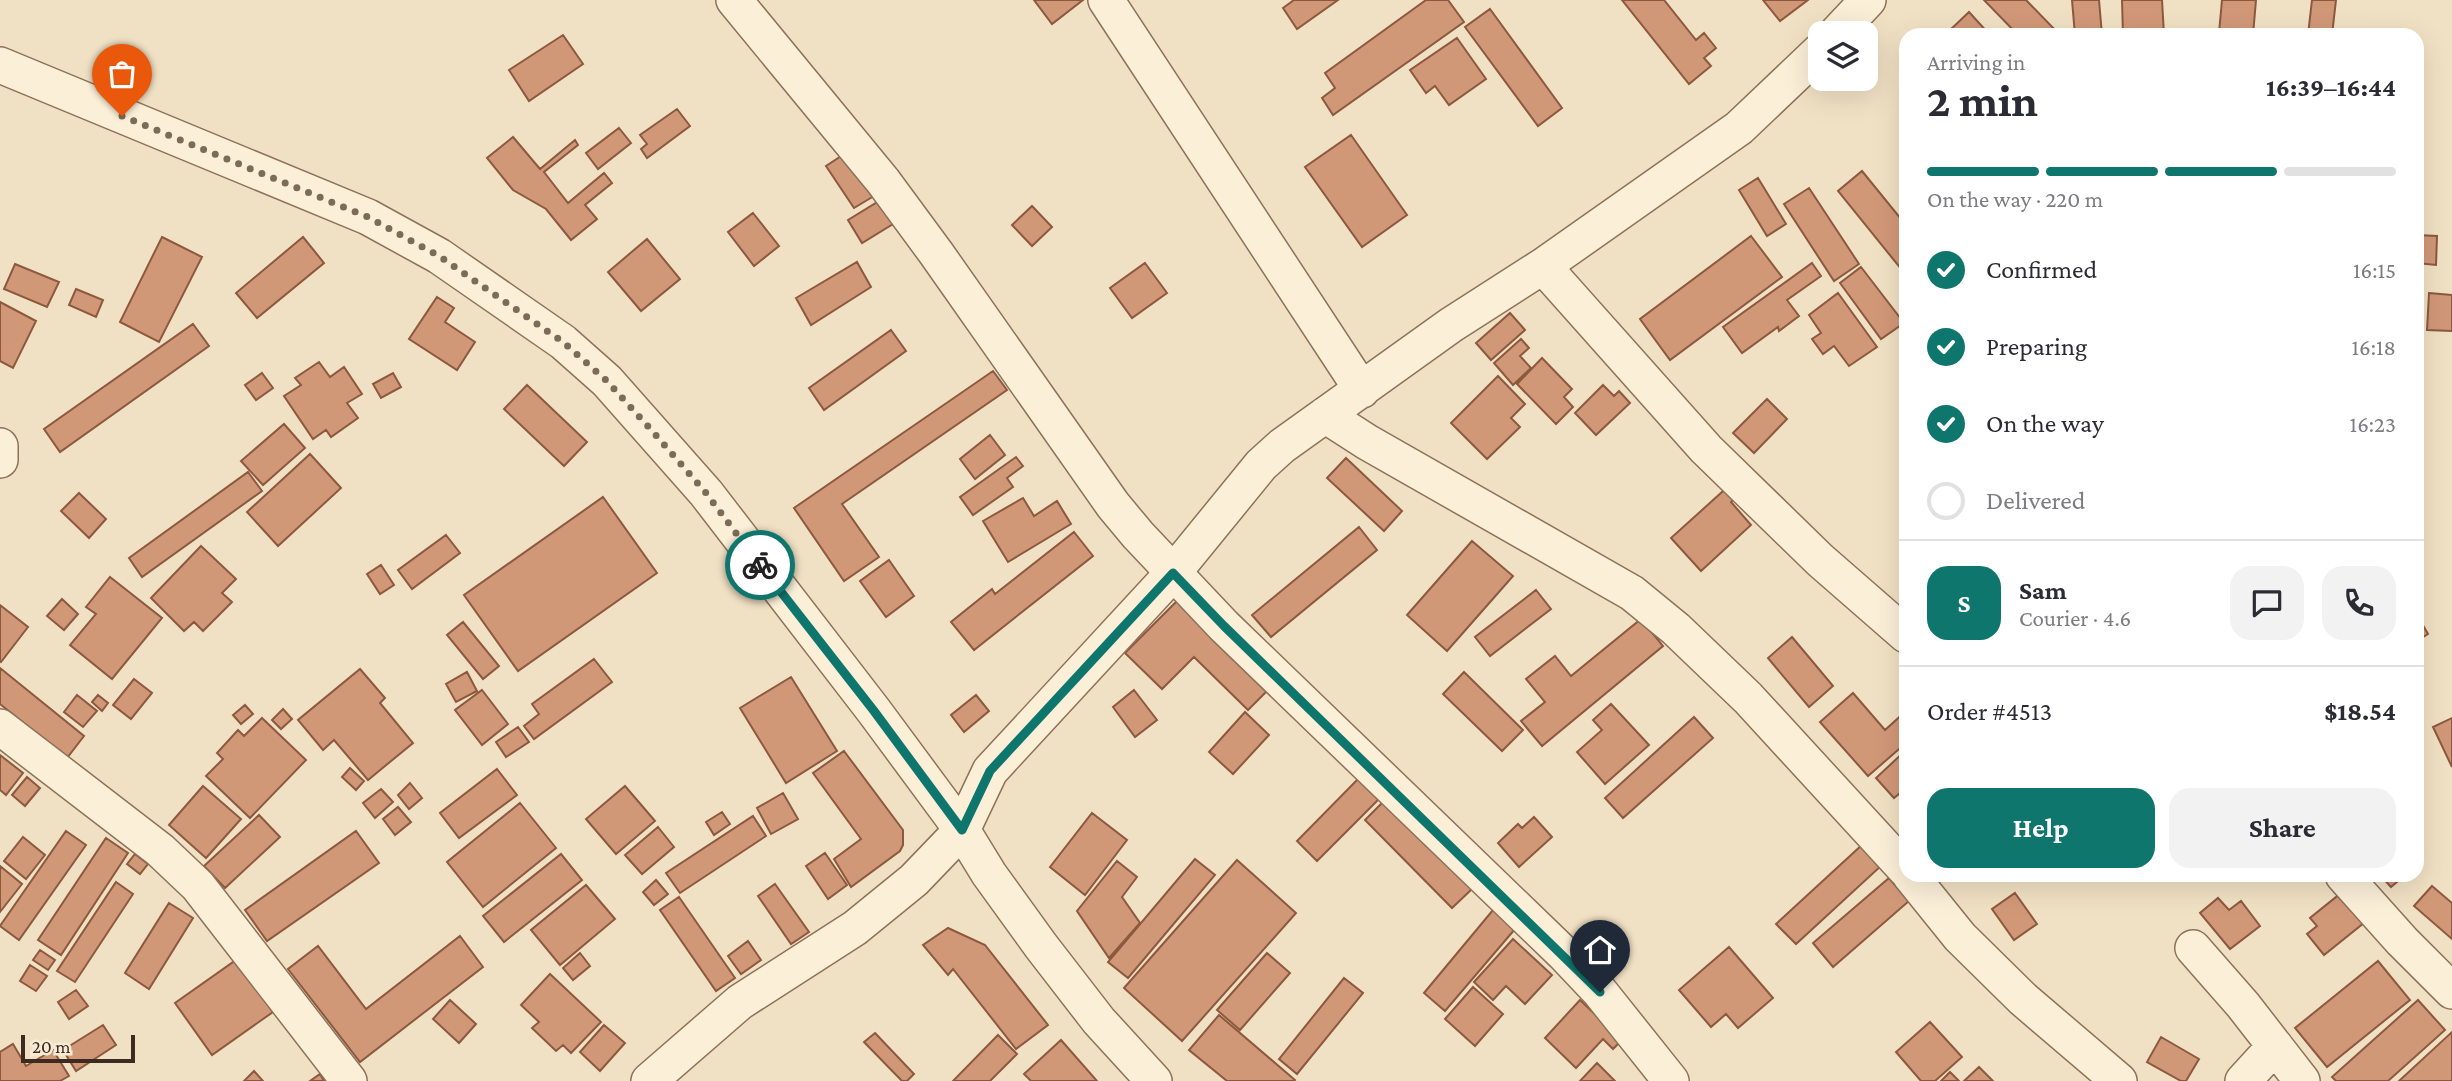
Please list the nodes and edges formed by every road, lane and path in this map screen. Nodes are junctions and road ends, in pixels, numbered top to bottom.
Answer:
1 (734, 0) edge
2 (1106, 0) edge
3 (1868, 0) edge
4 (1848, 21) edge
5 (1808, 62) edge
6 (0, 65) edge
7 (1543, 266) junction
8 (1362, 390) junction
9 (1325, 415) junction
10 (0, 446) edge
11 (0, 460) edge
12 (1173, 573) junction
13 (1899, 629) edge
14 (0, 727) edge
15 (962, 830) junction
16 (1899, 862) edge
17 (1916, 882) edge
18 (2349, 882) edge
19 (2193, 948) dead end
20 (2452, 991) edge
21 (2275, 1046) junction
22 (349, 1081) edge
23 (649, 1081) edge
24 (1154, 1081) edge
25 (1671, 1081) edge
26 (2119, 1081) edge
27 (2243, 1081) edge
28 (2302, 1081) edge

1 - 12 street
2 - 8 street
3 - 4 street
5 - 7 street
6 - 15 street
7 - 8 street
7 - 13 street
8 - 9 street
9 - 12 street
9 - 16 street
10 - 11 street
12 - 15 street
12 - 25 street
14 - 22 street
15 - 23 street
15 - 24 street
17 - 26 street
18 - 20 street
19 - 21 street
21 - 27 street
21 - 28 street

